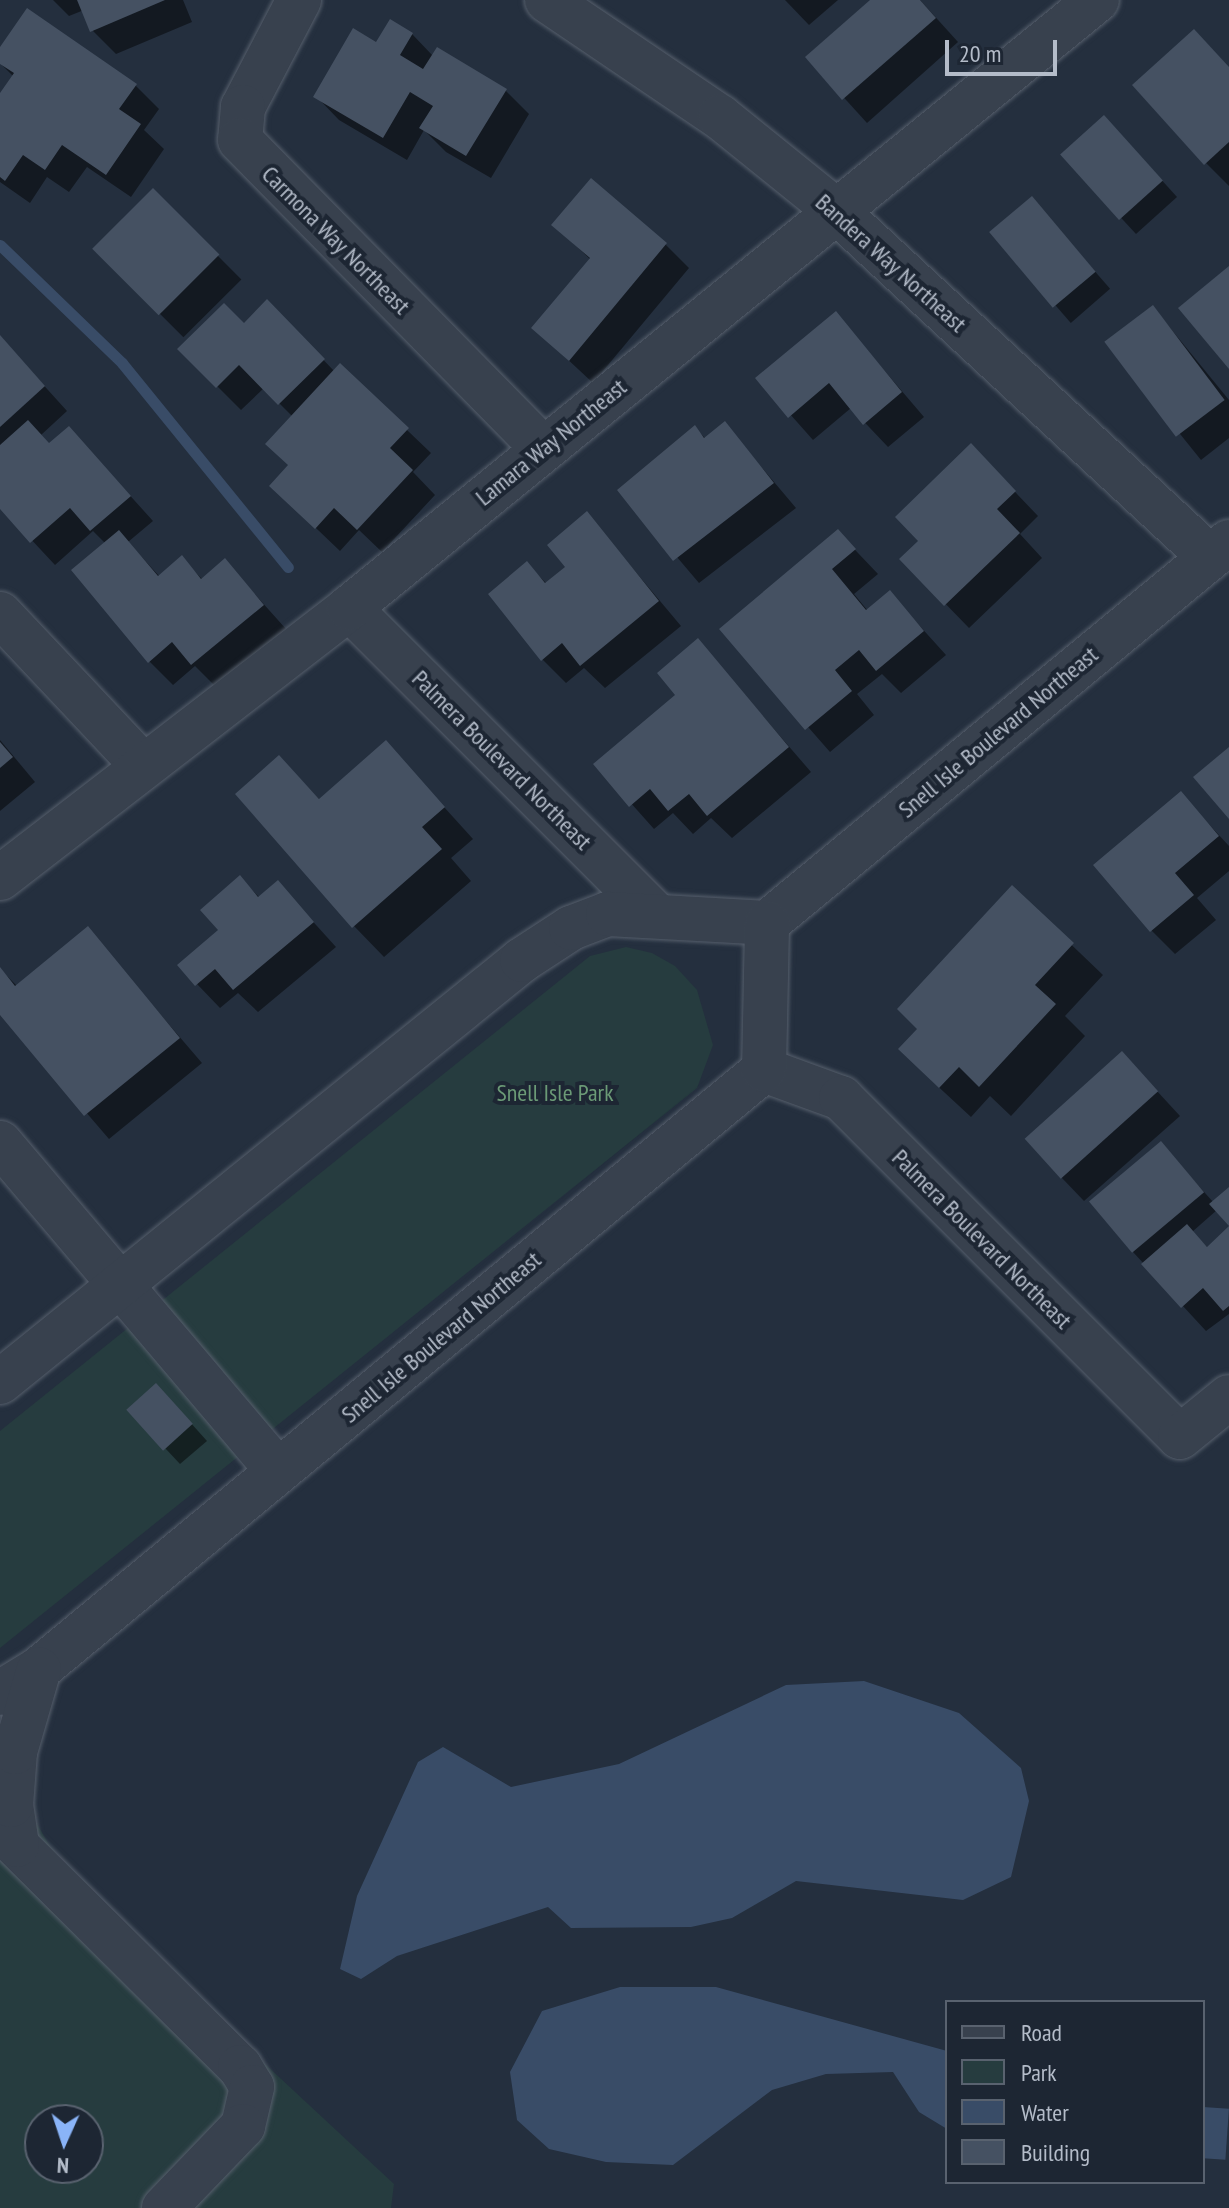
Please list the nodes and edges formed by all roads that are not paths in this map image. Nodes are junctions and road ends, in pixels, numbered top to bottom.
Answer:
1 (299, 0) edge
2 (547, 0) edge
3 (1097, 0) edge
4 (834, 209) junction
5 (543, 448) junction
6 (1219, 550) edge
7 (349, 608) junction
8 (0, 614) edge
9 (143, 766) junction
10 (0, 878) edge
11 (654, 913) junction
12 (767, 923) junction
13 (764, 1070) junction
14 (0, 1143) edge
15 (119, 1286) junction
16 (0, 1382) edge
17 (1229, 1397) edge
18 (278, 1471) junction
19 (39, 1669) junction
20 (0, 1693) edge
21 (9, 1837) edge
22 (164, 2208) edge

1 - 5 street, Carmona Way Northeast
2 - 4 street, Bandera Way Northeast
3 - 4 street, Lamara Way Northeast
4 - 5 street, Lamara Way Northeast
4 - 6 street, Bandera Way Northeast
5 - 7 street, Lamara Way Northeast
6 - 12 street, Snell Isle Boulevard Northeast
7 - 9 street, Lamara Way Northeast
7 - 11 street, Palmera Boulevard Northeast
8 - 9 street
9 - 10 street, Lamara Way Northeast
11 - 12 street
11 - 15 street
12 - 13 street
13 - 17 street, Palmera Boulevard Northeast
13 - 18 street, Snell Isle Boulevard Northeast
14 - 15 street
15 - 16 street
15 - 18 street
18 - 19 street, Snell Isle Boulevard Northeast
19 - 20 street, Snell Isle Boulevard Northeast
19 - 21 street
21 - 22 street

